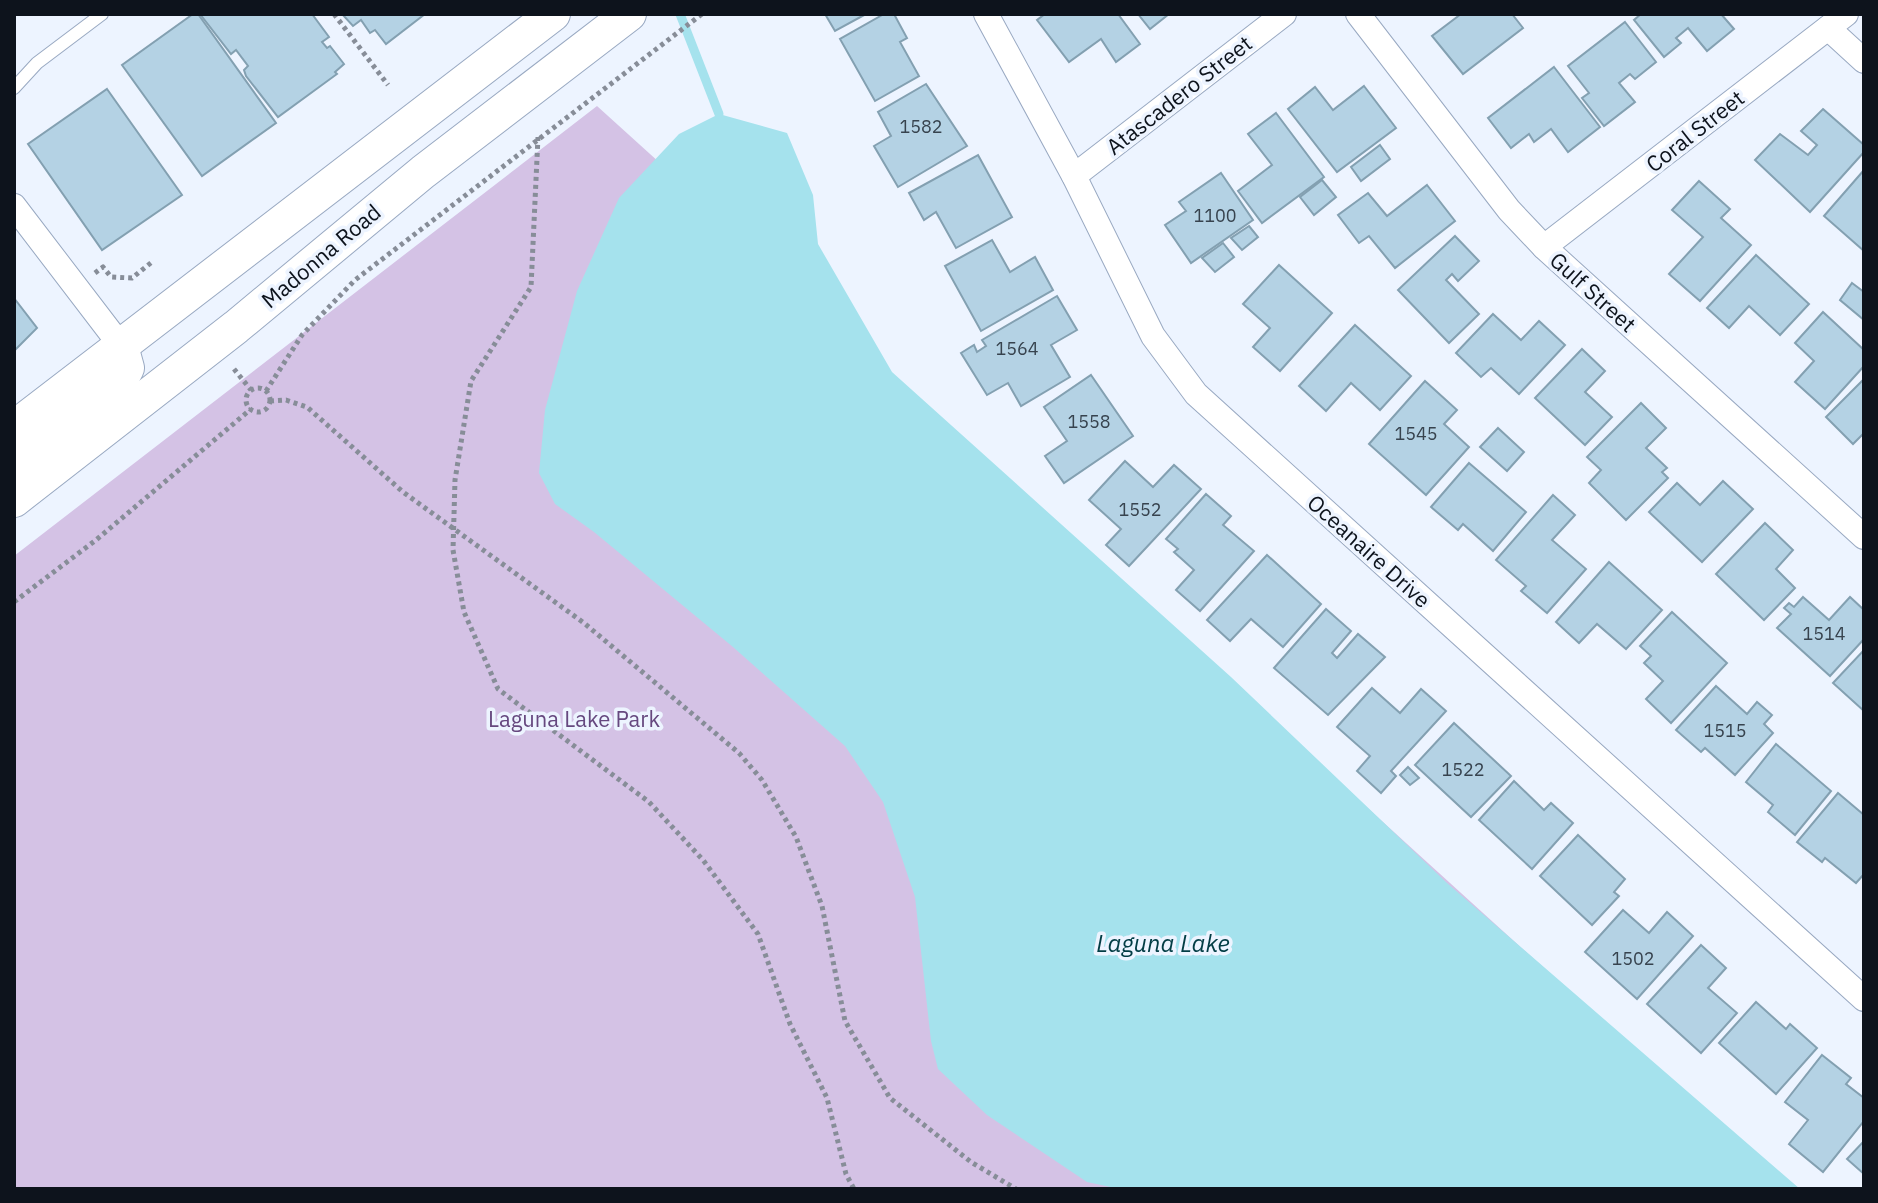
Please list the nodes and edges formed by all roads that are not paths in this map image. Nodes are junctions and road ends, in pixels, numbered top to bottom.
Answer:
1 (102, 14) edge
2 (553, 14) edge
3 (629, 14) edge
4 (986, 14) edge
5 (1284, 14) edge
6 (1358, 14) edge
7 (1837, 21) edge
8 (1864, 61) edge
9 (14, 88) edge
10 (1074, 176) junction
11 (14, 206) edge
12 (1544, 247) junction
13 (121, 346) junction
14 (14, 428) edge
15 (14, 463) edge
16 (14, 500) edge
17 (1864, 537) edge
18 (1864, 999) edge

1 - 9 lane
2 - 13 main road
3 - 16 main road, Madonna Road
4 - 10 street, Oceanaire Drive
5 - 10 street, Atascadero Street
6 - 12 street, Gulf Street
7 - 8 street
7 - 12 street, Coral Street
10 - 18 street, Oceanaire Drive
11 - 13 street
12 - 17 street, Gulf Street
13 - 14 main road
13 - 15 main road

